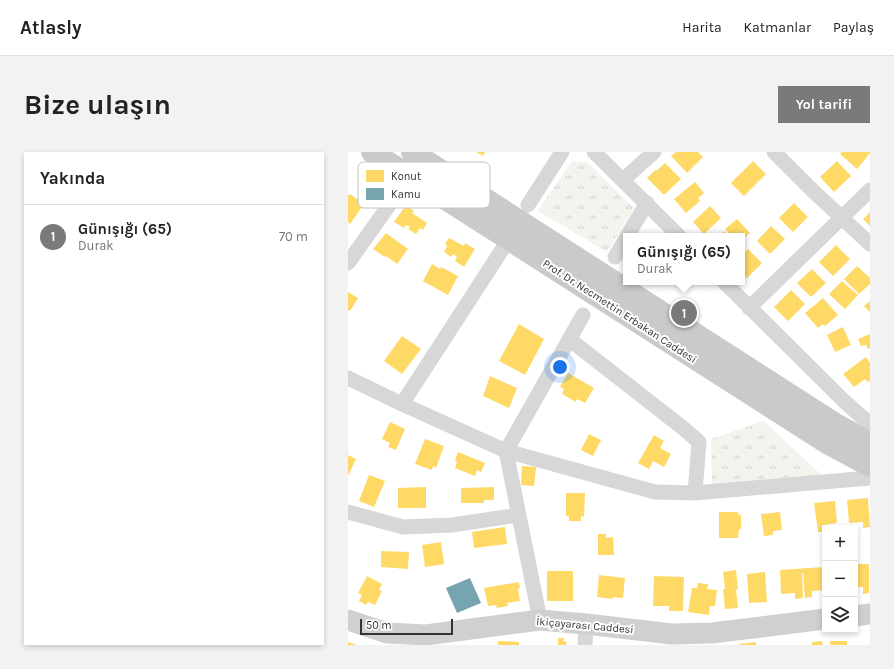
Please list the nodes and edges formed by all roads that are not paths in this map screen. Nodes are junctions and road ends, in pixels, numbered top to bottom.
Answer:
1 (372, 152) edge
2 (412, 152) edge
3 (562, 152) edge
4 (594, 152) edge
5 (654, 152) edge
6 (774, 152) edge
7 (388, 162) edge
8 (428, 162) edge
9 (623, 180) junction
10 (870, 190) edge
11 (490, 202) edge
12 (647, 203) junction
13 (528, 205) dead end
14 (387, 208) edge
15 (459, 208) edge
16 (842, 218) junction
17 (628, 233) edge
18 (676, 233) edge
19 (509, 240) junction
20 (623, 242) edge
21 (870, 244) edge
22 (614, 257) dead end
23 (348, 263) edge
24 (727, 285) edge
25 (749, 308) junction
26 (583, 315) dead end
27 (569, 339) junction
28 (348, 378) edge
29 (402, 404) junction
30 (870, 424) edge
31 (870, 443) edge
32 (506, 451) junction
33 (870, 466) edge
34 (870, 478) edge
35 (695, 493) junction
36 (348, 512) edge
37 (518, 515) junction
38 (870, 614) edge
39 (858, 616) edge
40 (822, 619) edge
41 (348, 620) edge
42 (540, 620) junction
43 (586, 624) junction
44 (672, 639) edge
45 (585, 645) edge

1 - 7 main road, Prof. Dr. Necmettin Erbakan Caddesi
2 - 8 main road, Prof. Dr. Necmettin Erbakan Caddesi
3 - 13 street
4 - 9 street
5 - 9 street
6 - 16 street
9 - 12 street
10 - 16 street
11 - 31 main road, Prof. Dr. Necmettin Erbakan Caddesi
12 - 17 street
12 - 18 street
14 - 23 street
15 - 19 main road, Prof. Dr. Necmettin Erbakan Caddesi
16 - 21 street
16 - 25 street
19 - 29 street
19 - 33 main road, Prof. Dr. Necmettin Erbakan Caddesi
20 - 22 street
24 - 25 street
25 - 30 street
26 - 27 street
27 - 32 street
27 - 35 street
28 - 29 street
29 - 32 street
32 - 35 street
32 - 37 street
34 - 35 street
36 - 37 street
37 - 42 street
38 - 39 street
40 - 44 street, İkiçayarası Caddesi
41 - 42 street, İkiçayarası Caddesi
42 - 43 street, İkiçayarası Caddesi
43 - 44 street, İkiçayarası Caddesi
43 - 45 street

